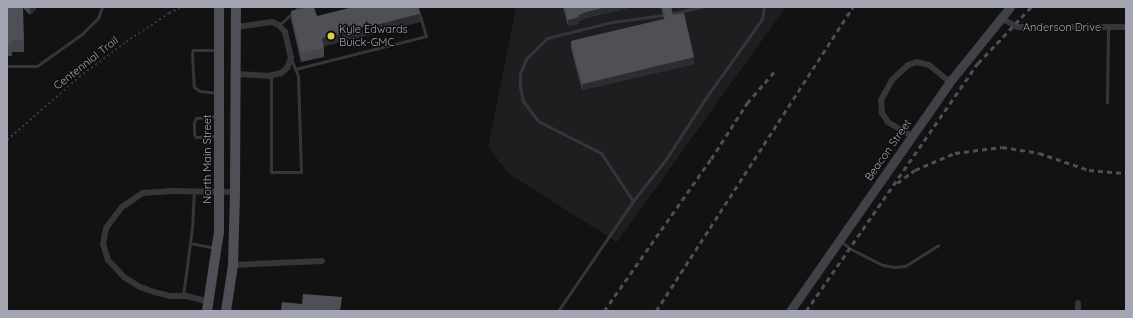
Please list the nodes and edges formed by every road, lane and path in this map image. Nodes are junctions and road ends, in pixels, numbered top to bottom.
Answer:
1 (102, 7) edge
2 (182, 7) edge
3 (219, 7) edge
4 (236, 7) edge
5 (299, 7) edge
6 (417, 7) edge
7 (701, 7) edge
8 (764, 7) edge
9 (1010, 7) edge
10 (674, 13) edge
11 (663, 15) edge
12 (1001, 18) junction
13 (279, 25) junction
14 (236, 27) junction
15 (1108, 27) junction
16 (1126, 27) edge
17 (219, 50) junction
18 (291, 58) junction
19 (7, 66) edge
20 (295, 69) junction
21 (235, 74) junction
22 (271, 75) junction
23 (950, 82) junction
24 (219, 93) junction
25 (1106, 102) dead end
26 (219, 116) junction
27 (220, 136) junction
28 (912, 136) junction
29 (7, 140) edge
30 (194, 192) junction
31 (220, 192) junction
32 (235, 192) junction
33 (633, 201) junction
34 (840, 240) junction
35 (190, 243) junction
36 (938, 245) dead end
37 (217, 248) junction
38 (322, 261) dead end
39 (233, 265) junction
40 (183, 296) junction
41 (1078, 303) dead end
42 (209, 306) edge
43 (226, 311) edge
44 (558, 311) edge
45 (790, 311) edge
46 (1078, 311) edge

1 - 19 lane
2 - 29 path, Centennial Trail
3 - 17 main road, North Main Street
4 - 14 main road
5 - 13 lane
6 - 20 lane
7 - 10 lane
8 - 33 lane
9 - 12 street, Beacon Street
11 - 33 lane
12 - 15 street, Anderson Drive
12 - 23 street, Beacon Street
13 - 14 street
13 - 18 street
14 - 21 main road
15 - 16 street, Anderson Drive
15 - 25 lane
17 - 24 main road, North Main Street
17 - 24 lane
18 - 20 lane
18 - 22 street
20 - 22 lane
21 - 22 street
21 - 32 main road
23 - 28 street, Beacon Street
23 - 28 street
24 - 26 main road, North Main Street
26 - 27 main road, North Main Street
26 - 27 lane
27 - 31 main road, North Main Street
28 - 34 street, Beacon Street
30 - 31 street
30 - 35 lane
30 - 40 street
31 - 32 street
31 - 37 main road, North Main Street
32 - 39 main road
33 - 44 lane
34 - 36 lane
34 - 45 street, Beacon Street
35 - 37 lane
35 - 40 lane
37 - 42 main road, North Main Street
38 - 39 street
39 - 43 main road
40 - 42 street
41 - 46 street

